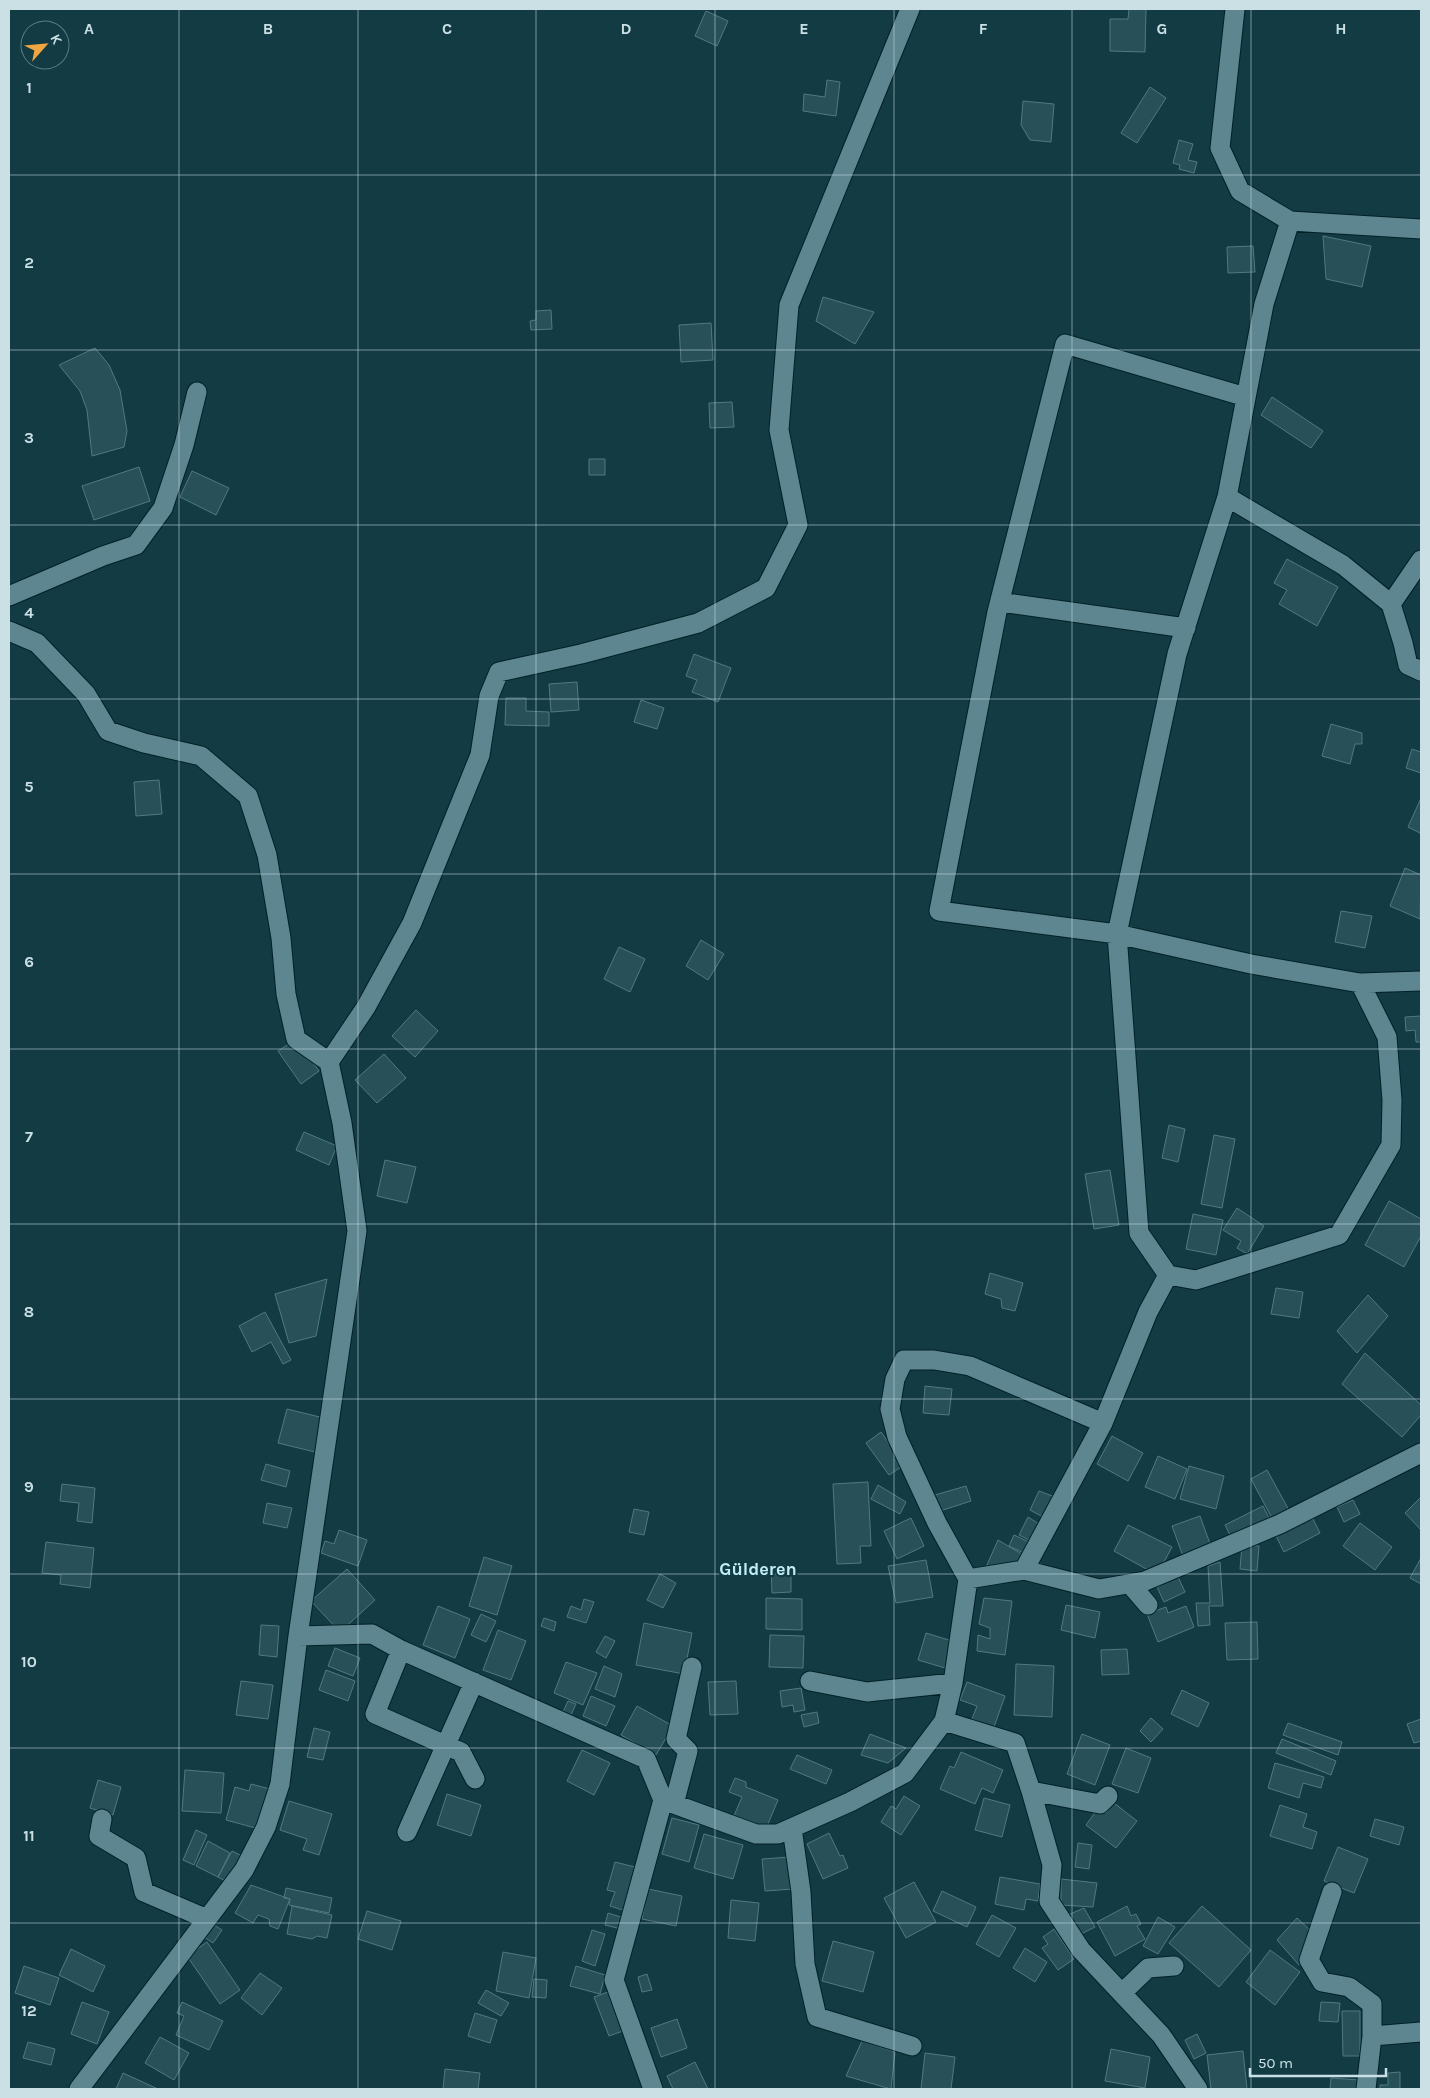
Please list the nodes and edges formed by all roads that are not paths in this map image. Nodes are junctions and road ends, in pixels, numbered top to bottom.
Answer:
1 (910, 9) edge
2 (1235, 9) edge
3 (1290, 221) junction
4 (1421, 229) edge
5 (197, 392) dead end
6 (1246, 397) junction
7 (1227, 497) junction
8 (1421, 560) edge
9 (9, 596) edge
10 (1000, 602) junction
11 (1391, 604) junction
12 (1186, 628) junction
13 (9, 631) edge
14 (1421, 670) edge
15 (1117, 934) junction
16 (1421, 980) edge
17 (1360, 984) junction
18 (329, 1062) junction
19 (1168, 1275) junction
20 (1103, 1423) junction
21 (1421, 1453) edge
22 (1024, 1570) junction
23 (968, 1579) junction
24 (1130, 1584) junction
25 (1148, 1605) dead end
26 (298, 1636) junction
27 (401, 1650) junction
28 (692, 1667) dead end
29 (810, 1681) dead end
30 (474, 1682) junction
31 (953, 1684) junction
32 (944, 1721) junction
33 (446, 1745) junction
34 (475, 1779) dead end
35 (1031, 1791) junction
36 (1108, 1796) dead end
37 (669, 1802) junction
38 (102, 1818) dead end
39 (792, 1828) junction
40 (407, 1832) dead end
41 (1332, 1892) dead end
42 (207, 1919) junction
43 (1174, 1966) dead end
44 (1122, 1993) junction
45 (1421, 2032) edge
46 (1372, 2036) junction
47 (912, 2046) dead end
48 (80, 2089) edge
49 (652, 2089) edge
50 (1198, 2089) edge
51 (1366, 2089) edge

1 - 18 street
2 - 3 street
3 - 4 street
3 - 6 street
5 - 9 street
6 - 7 street
6 - 10 street
7 - 11 street
7 - 12 street
8 - 11 street
10 - 12 street
10 - 15 street
11 - 14 street
12 - 15 street
13 - 18 street
15 - 17 street
15 - 19 street
16 - 17 street
17 - 19 street
18 - 26 street
19 - 20 street
20 - 22 street
20 - 23 street
21 - 24 street
22 - 23 street
22 - 24 street
23 - 31 street
24 - 25 street
26 - 27 street
26 - 42 street
27 - 30 street
27 - 33 street
28 - 37 street
29 - 31 street
30 - 33 street
30 - 37 street
31 - 32 street
32 - 35 street
32 - 39 street
33 - 34 street
33 - 40 street
35 - 36 street
35 - 44 street
37 - 39 street
37 - 49 street
38 - 42 street
39 - 47 street
41 - 46 street
42 - 48 street
43 - 44 street
44 - 50 street
45 - 46 street
46 - 51 street

